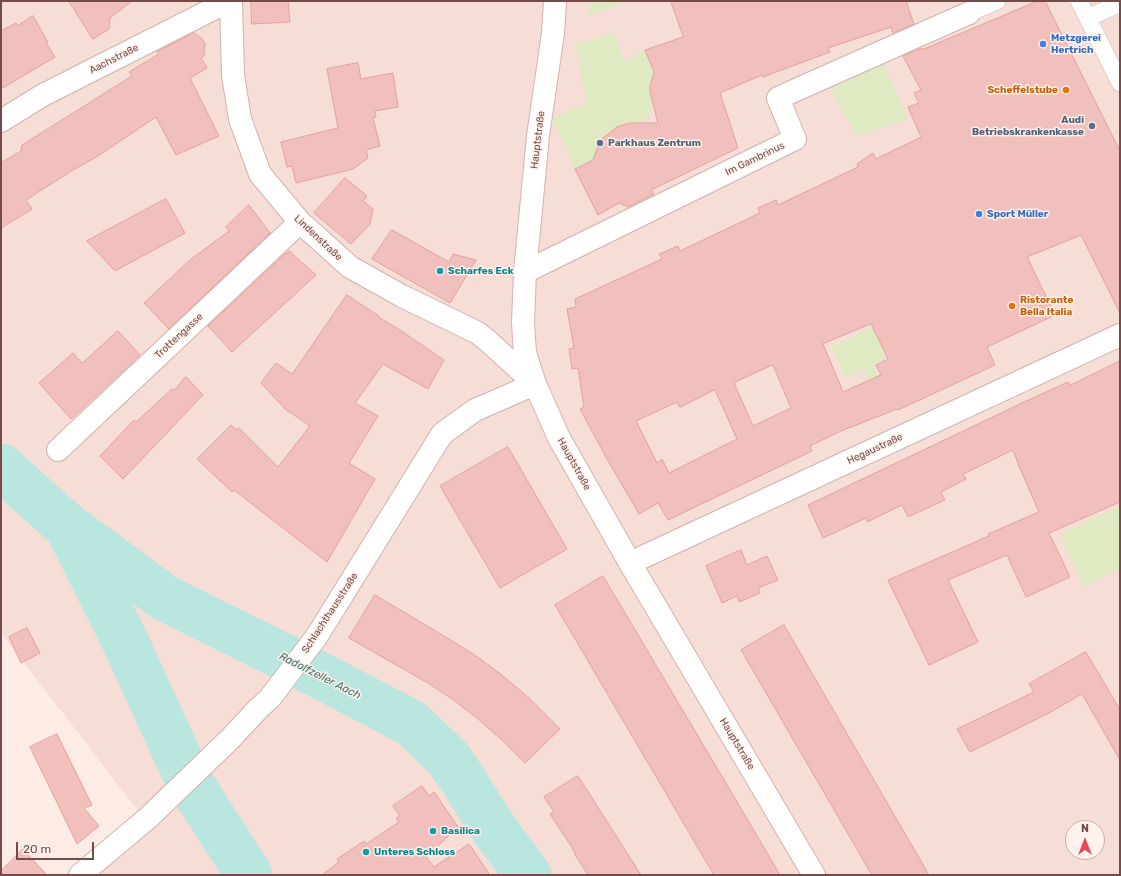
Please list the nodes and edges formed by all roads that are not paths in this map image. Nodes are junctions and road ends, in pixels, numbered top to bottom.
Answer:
1 (230, 1) edge
2 (555, 1) edge
3 (997, 1) edge
4 (1080, 1) edge
5 (1120, 3) edge
6 (969, 13) joint
7 (1088, 18) junction
8 (1120, 84) edge
9 (1, 121) edge
10 (300, 222) junction
11 (525, 272) junction
12 (1120, 335) edge
13 (535, 384) junction
14 (58, 450) dead end
15 (630, 563) junction
16 (80, 875) edge
17 (814, 875) edge

1 - 9 street, Aachstraße
1 - 10 street, Lindenstraße
2 - 11 street, Hauptstraße
3 - 6 street, Im Gambrinus
4 - 7 street
5 - 7 street
6 - 11 street, Im Gambrinus
7 - 8 street
10 - 13 street, Lindenstraße
10 - 14 street, Trottengasse
11 - 13 street, Hauptstraße
12 - 15 street, Hegaustraße
13 - 15 street, Hauptstraße
13 - 16 street, Schlachthausstraße
15 - 17 street, Hauptstraße

